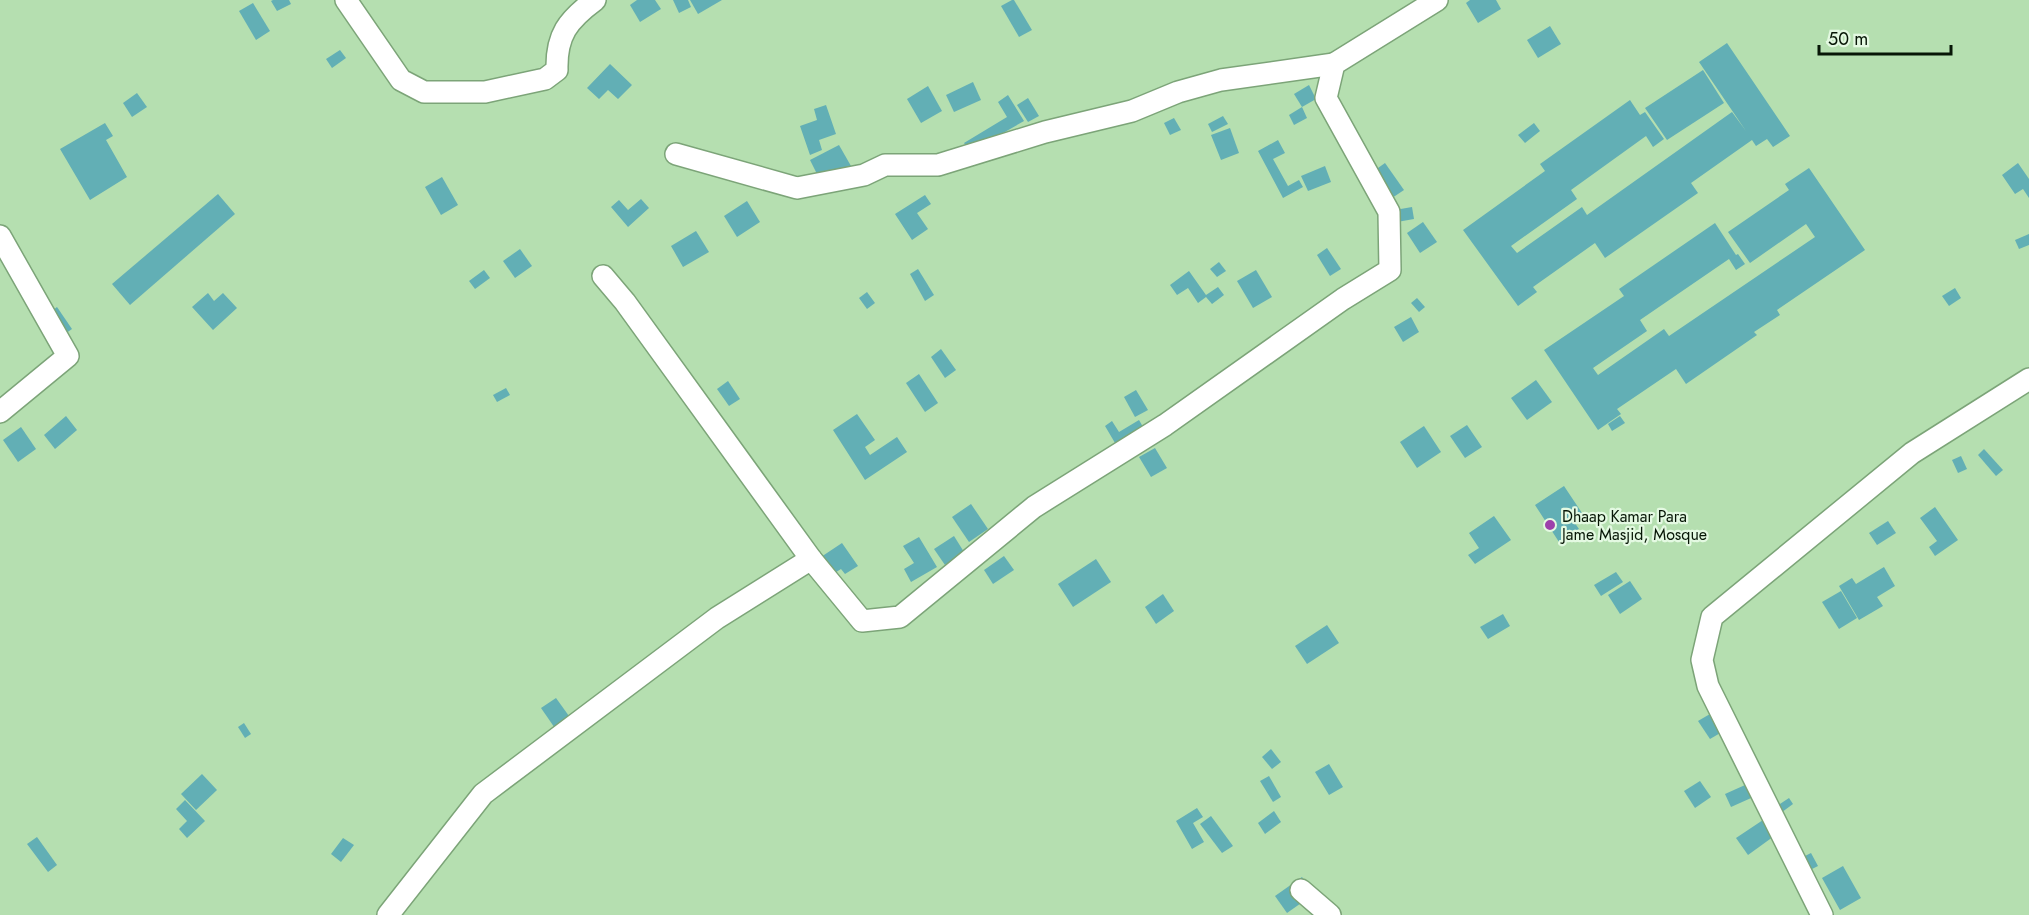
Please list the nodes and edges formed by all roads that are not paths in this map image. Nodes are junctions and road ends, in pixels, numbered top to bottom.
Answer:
1 (346, 0) edge
2 (596, 0) edge
3 (1437, 0) edge
4 (1334, 64) junction
5 (676, 154) dead end
6 (0, 236) edge
7 (603, 276) dead end
8 (2029, 379) edge
9 (0, 412) edge
10 (811, 559) junction
11 (1301, 890) dead end
12 (388, 915) edge
13 (1330, 915) edge
14 (1822, 915) edge

1 - 2 street
3 - 4 street
4 - 5 street
4 - 10 street
6 - 9 street
7 - 10 street
8 - 14 street
10 - 12 street
11 - 13 street

